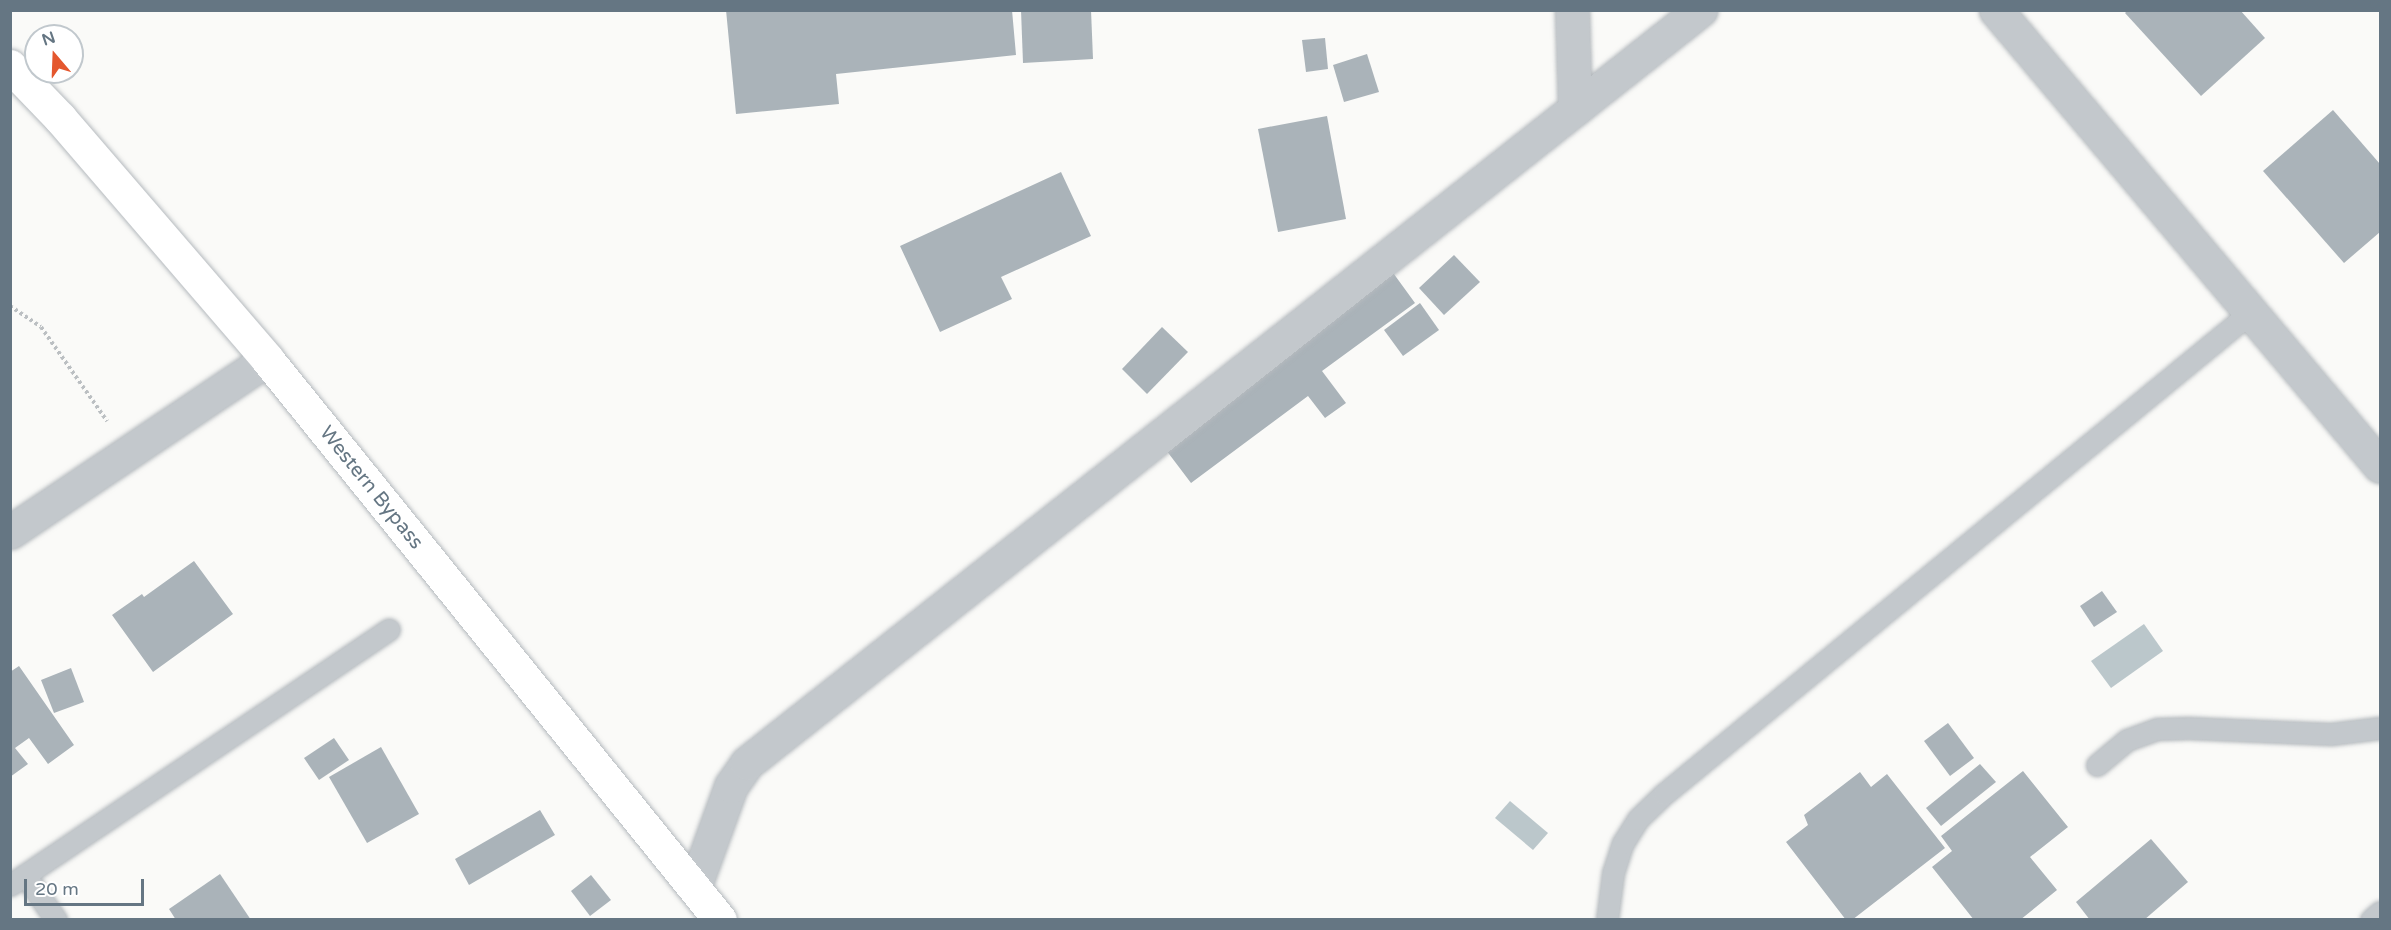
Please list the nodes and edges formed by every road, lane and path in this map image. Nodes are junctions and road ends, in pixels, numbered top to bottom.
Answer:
1 (1572, 10) edge
2 (1700, 10) edge
3 (1996, 10) edge
4 (10, 66) edge
5 (1575, 109) junction
6 (10, 306) edge
7 (2251, 312) junction
8 (267, 359) junction
9 (110, 425) dead end
10 (2380, 466) edge
11 (10, 532) edge
12 (389, 629) dead end
13 (2380, 728) edge
14 (2097, 765) dead end
15 (18, 880) edge
16 (694, 888) junction
17 (2380, 912) edge
18 (719, 919) edge
19 (56, 920) edge
20 (1607, 920) edge
21 (2371, 920) edge

1 - 5 street
2 - 5 street
3 - 7 street
4 - 8 main road, Western Bypass
5 - 16 street
6 - 9 path
7 - 10 street
7 - 20 lane
8 - 11 street
8 - 16 main road, Western Bypass
12 - 15 lane
13 - 14 lane
15 - 19 lane
16 - 18 main road, Western Bypass
17 - 21 lane

